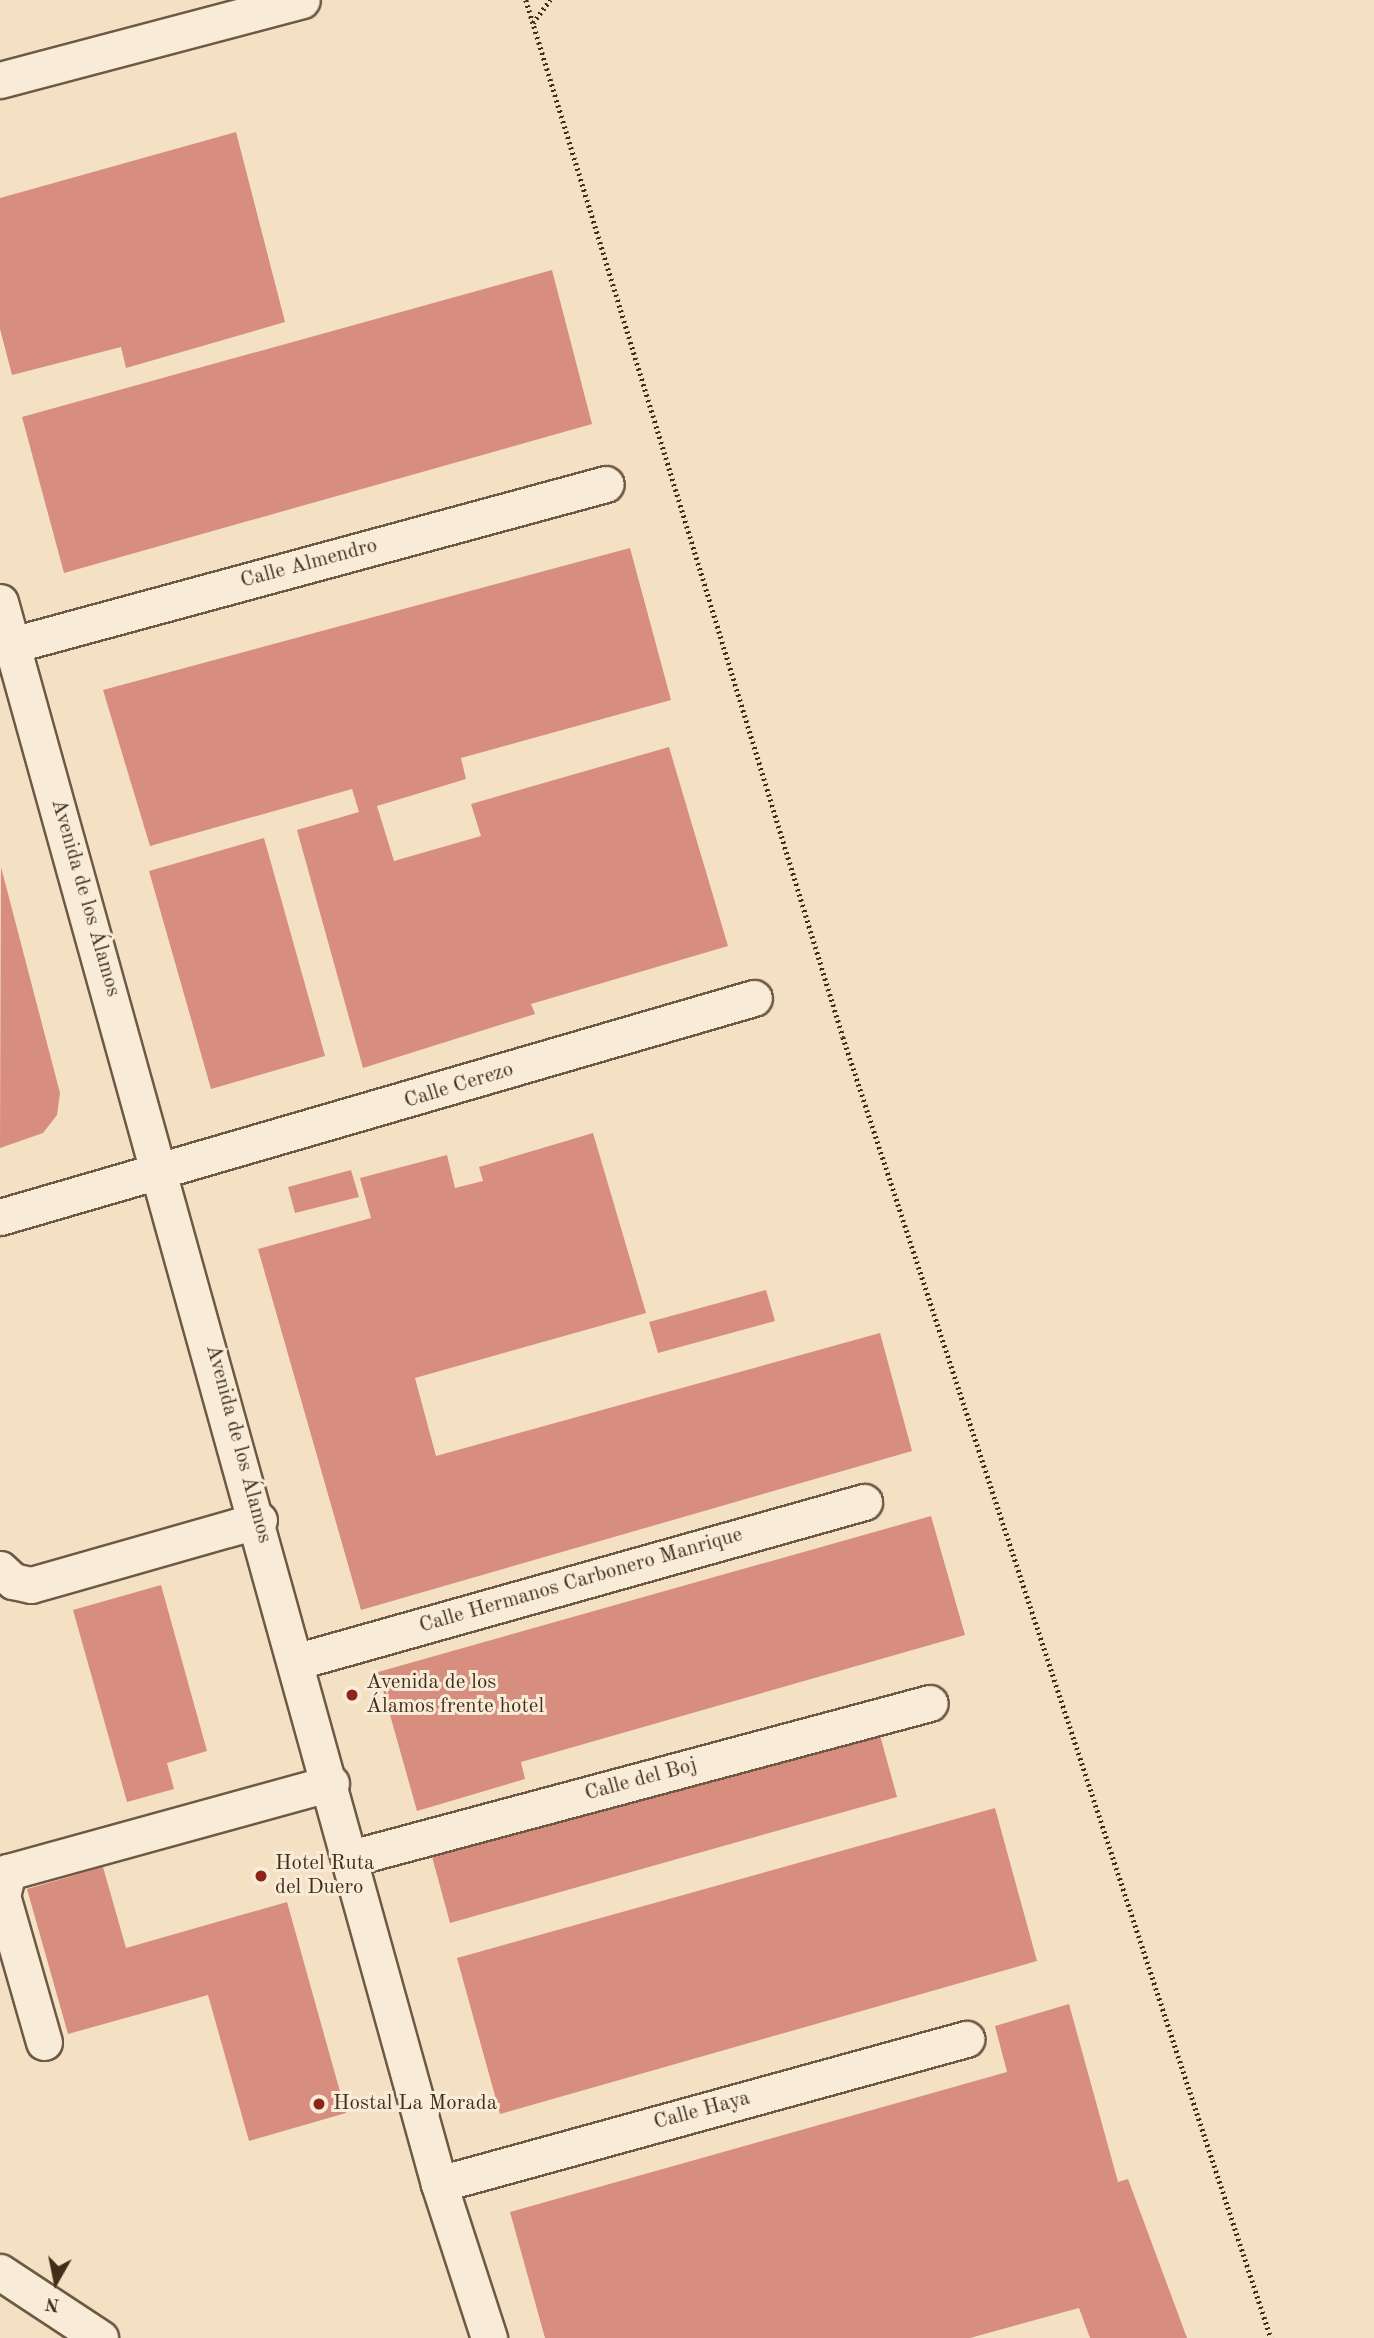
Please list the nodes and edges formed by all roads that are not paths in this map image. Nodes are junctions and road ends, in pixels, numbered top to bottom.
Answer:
1 (302, 0) edge
2 (0, 80) edge
3 (606, 484) dead end
4 (0, 602) edge
5 (12, 645) junction
6 (754, 998) dead end
7 (163, 1174) junction
8 (0, 1217) edge
9 (864, 1502) dead end
10 (259, 1520) junction
11 (0, 1569) edge
12 (299, 1661) junction
13 (930, 1703) dead end
14 (331, 1783) junction
15 (351, 1858) junction
16 (965, 2039) dead end
17 (44, 2042) dead end
18 (439, 2183) junction
19 (0, 2272) edge
20 (472, 2287) junction
21 (100, 2338) edge
22 (461, 2338) edge
23 (489, 2338) edge

1 - 2 street
3 - 5 street, Calle Almendro
4 - 5 street, Avenida de los Álamos
5 - 7 street, Avenida de los Álamos
6 - 7 street, Calle Cerezo
7 - 8 street, Calle Cerezo
7 - 10 street, Avenida de los Álamos
9 - 12 street, Calle Hermanos Carbonero Manrique
10 - 11 street
10 - 12 street, Avenida de los Álamos
12 - 14 street, Avenida de los Álamos
13 - 15 street, Calle del Boj
14 - 15 street, Avenida de los Álamos
14 - 17 street
15 - 18 street, Avenida de los Álamos
16 - 18 street, Calle Haya
18 - 20 street, Avenida de los Álamos
19 - 21 street
20 - 22 street, Avenida de los Álamos
20 - 23 street, Avenida de los Álamos

